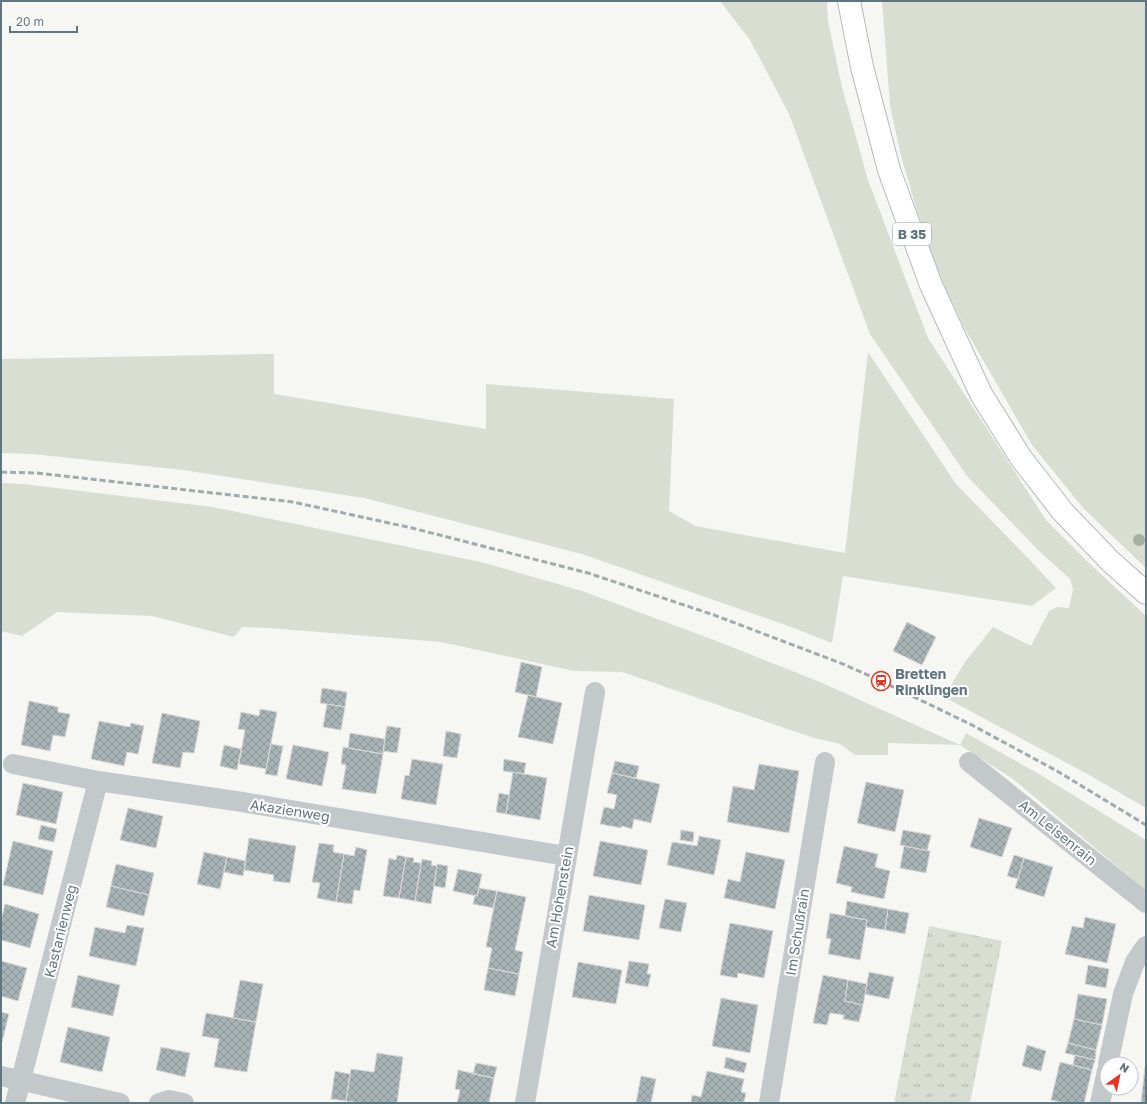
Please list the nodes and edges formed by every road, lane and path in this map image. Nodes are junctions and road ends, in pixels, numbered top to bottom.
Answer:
1 (849, 1) edge
2 (1146, 593) edge
3 (595, 692) dead end
4 (825, 762) dead end
5 (969, 762) dead end
6 (13, 764) dead end
7 (98, 781) junction
8 (566, 856) junction
9 (1146, 903) edge
10 (1146, 946) edge
11 (1110, 1056) edge
12 (1, 1076) edge
13 (21, 1080) junction
14 (15, 1103) edge
15 (120, 1103) edge
16 (159, 1103) edge
17 (184, 1103) edge
18 (525, 1103) edge
19 (769, 1103) edge

1 - 2 main road, B 35
3 - 8 street, Am Hohenstein
4 - 19 street, Im Schußrain
5 - 9 street, Am Leisenrain
6 - 7 street, Akazienweg
7 - 8 street, Akazienweg
7 - 13 street, Kastanienweg
8 - 18 street, Am Hohenstein
10 - 11 street
12 - 13 street
13 - 14 street, Kastanienweg
13 - 15 street
16 - 17 street

